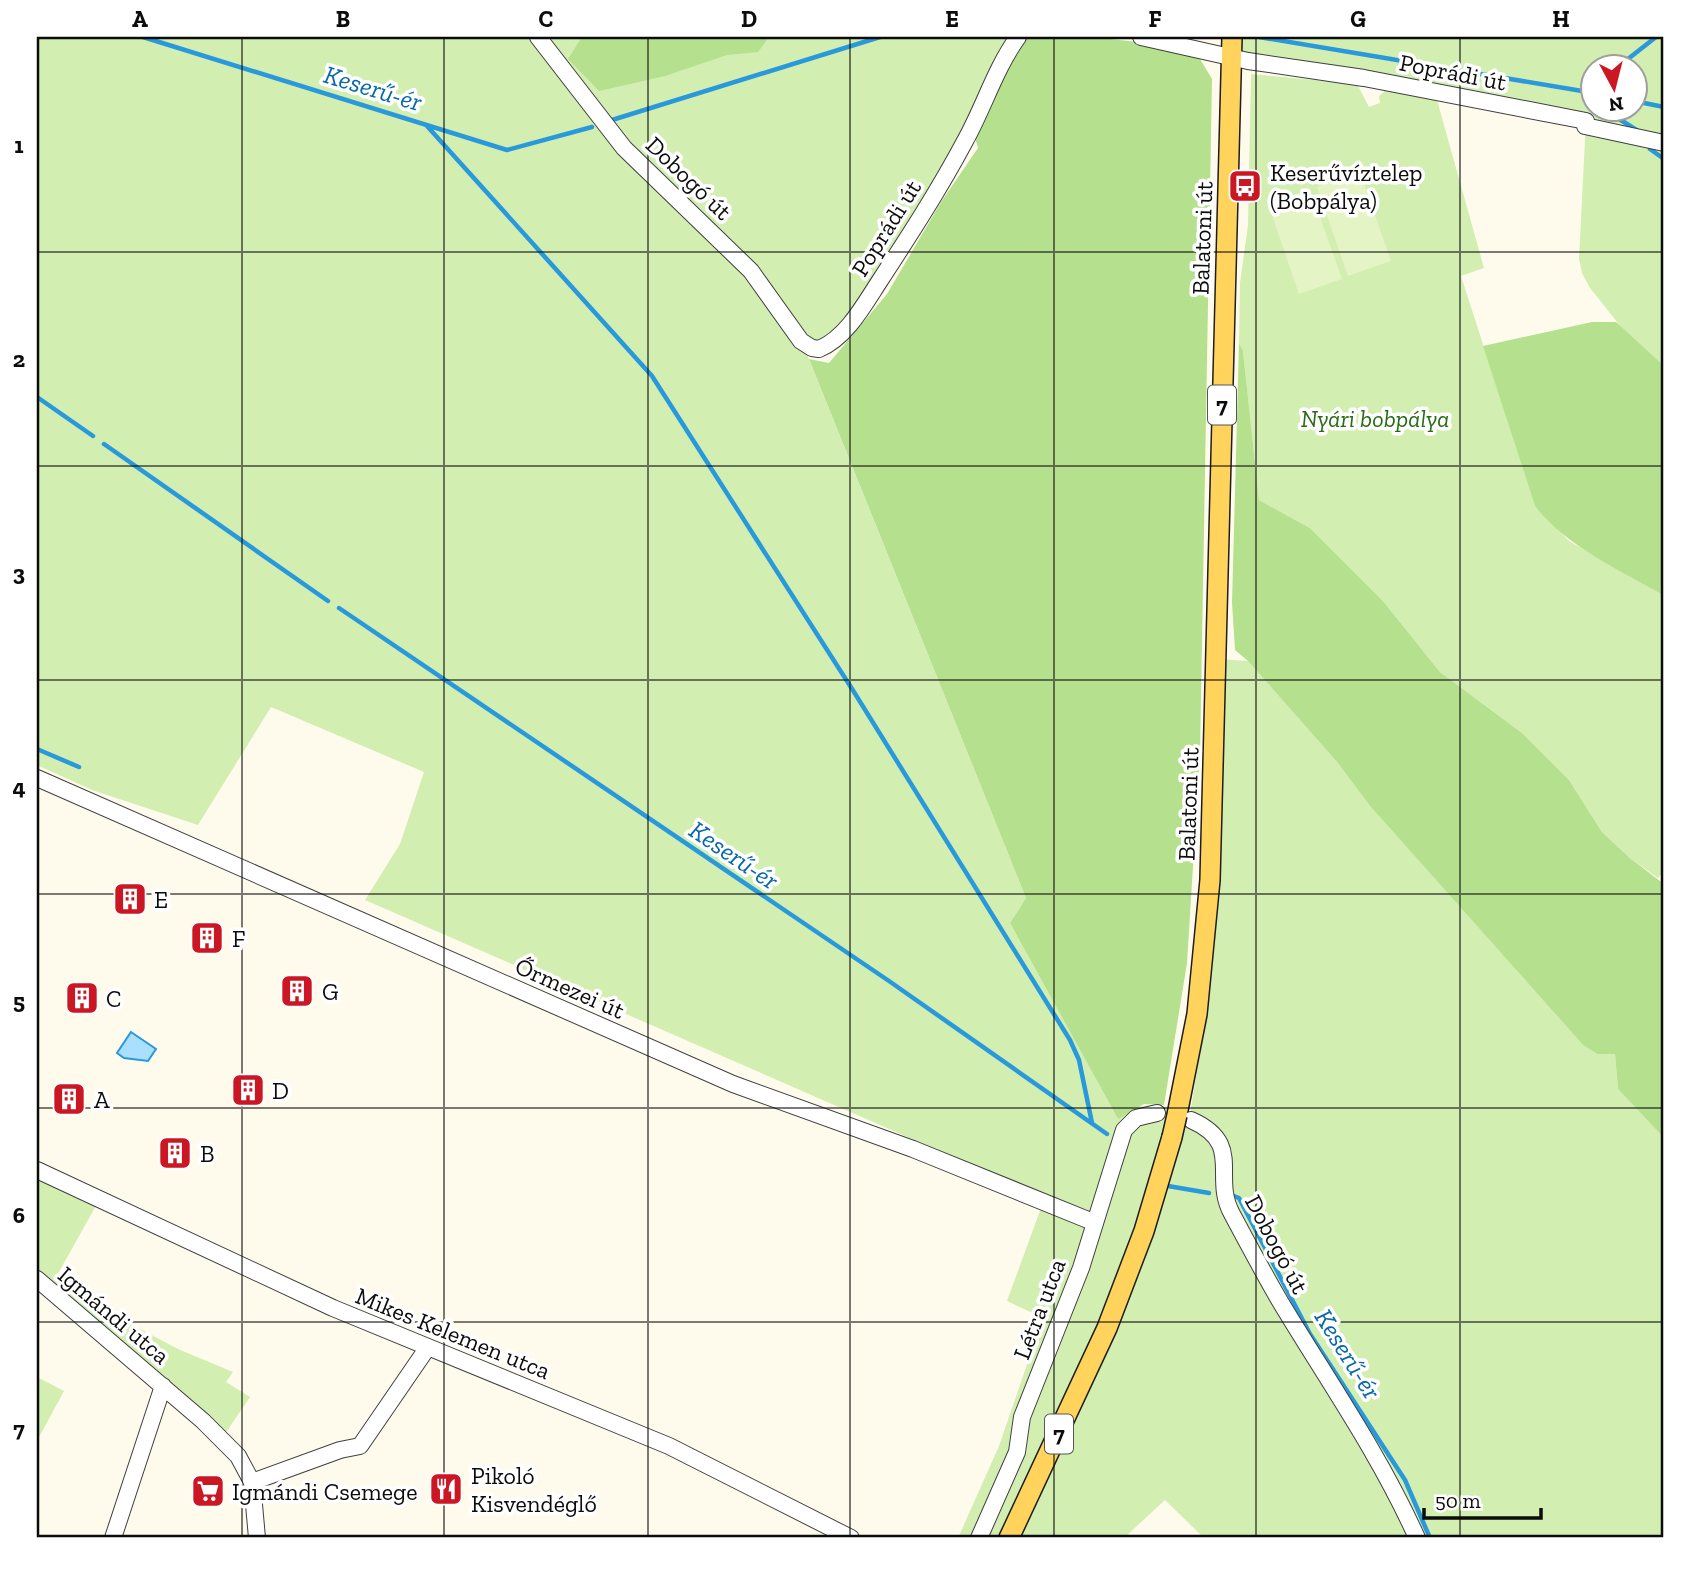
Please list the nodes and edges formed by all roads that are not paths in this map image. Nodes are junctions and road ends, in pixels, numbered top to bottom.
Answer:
1 (538, 37) edge
2 (1018, 37) edge
3 (1141, 37) edge
4 (1232, 37) edge
5 (1232, 57) junction
6 (1664, 143) edge
7 (811, 348) joint
8 (37, 778) edge
9 (1157, 1113) dead end
10 (1191, 1120) dead end
11 (37, 1170) edge
12 (1093, 1222) junction
13 (37, 1279) edge
14 (428, 1347) junction
15 (163, 1386) junction
16 (252, 1482) junction
17 (1000, 1493) junction
18 (1024, 1507) junction
19 (113, 1538) edge
20 (257, 1538) edge
21 (851, 1538) edge
22 (979, 1538) edge
23 (1009, 1538) edge
24 (1417, 1538) edge

1 - 7 street, Dobogó út
2 - 7 street, Poprádi út
3 - 5 street, Poprádi út
4 - 5 main road, Balatoni út / 7
5 - 6 street, Poprádi út
5 - 18 main road, Balatoni út / 7, bridge
8 - 12 street, Őrmezei út
9 - 12 street, Létra utca
10 - 24 street, Dobogó út
11 - 14 street, Mikes Kelemen utca
12 - 17 street, Létra utca
13 - 15 street, Igmándi utca
14 - 16 street
14 - 21 street, Mikes Kelemen utca
15 - 16 street, Igmándi utca
15 - 19 street, Igmándi utca
16 - 20 street, Igmándi utca
17 - 18 street
17 - 22 street, Létra utca
18 - 23 main road, Balatoni út / 7

